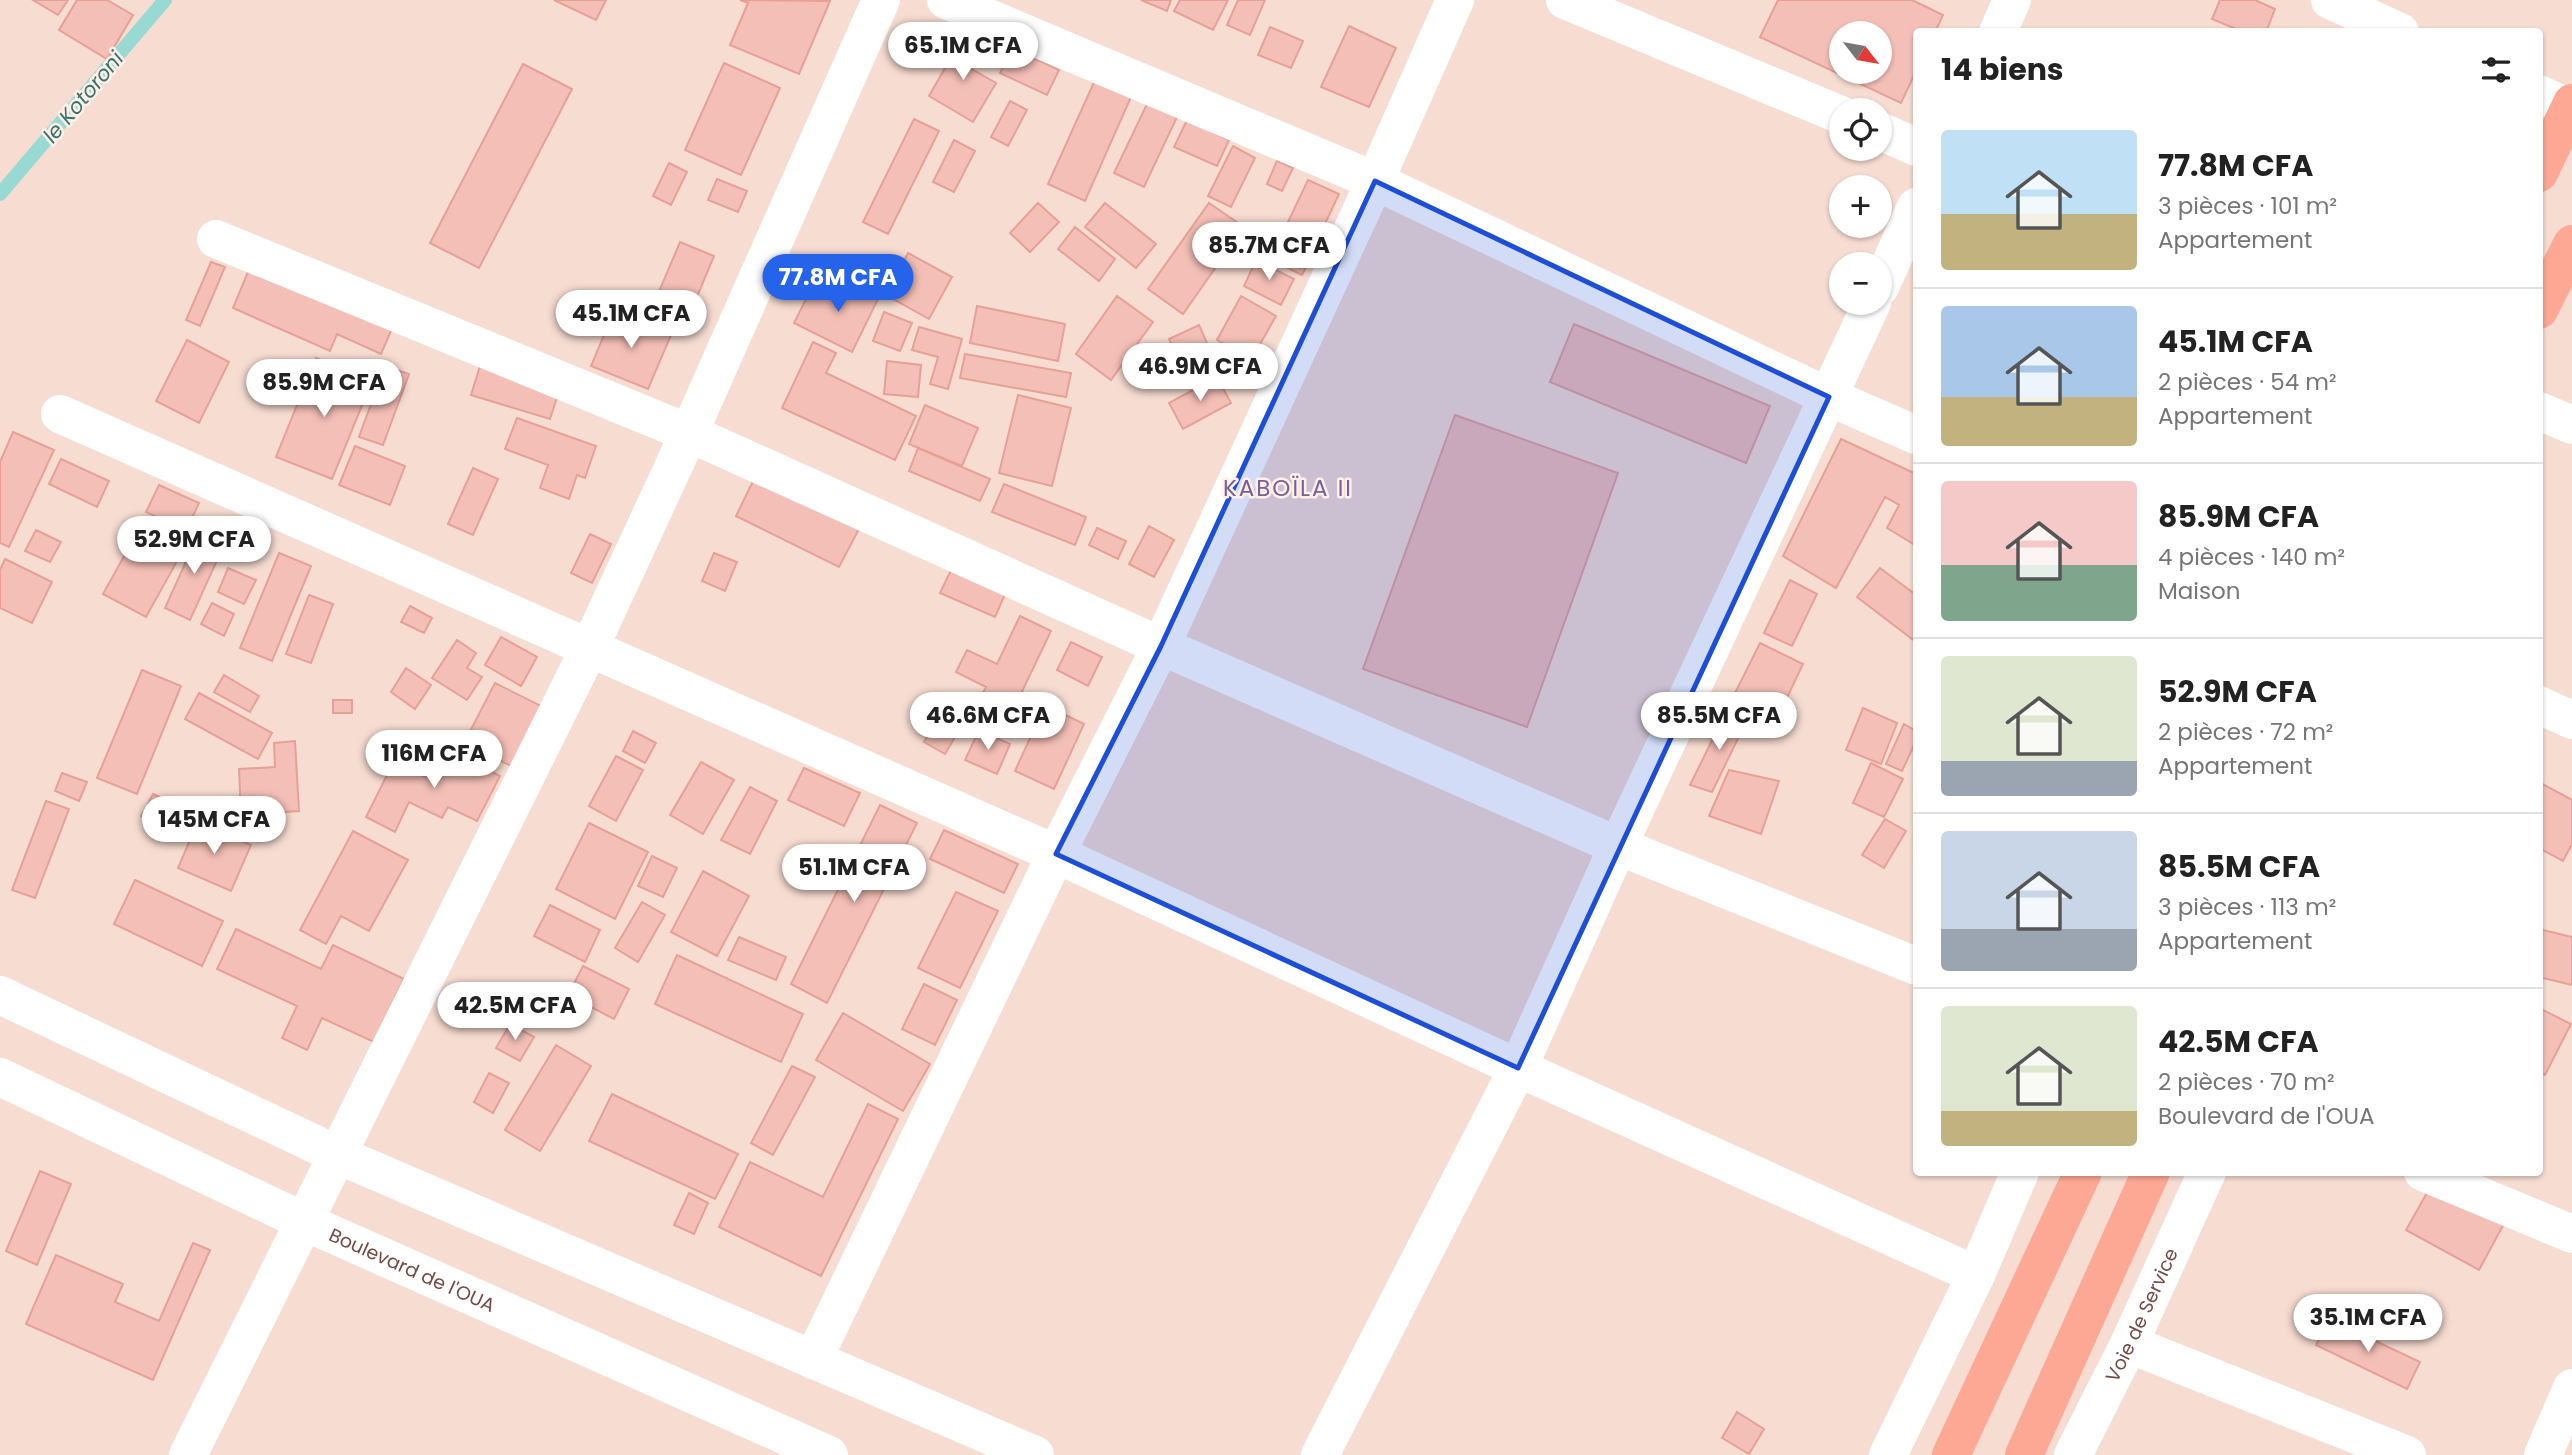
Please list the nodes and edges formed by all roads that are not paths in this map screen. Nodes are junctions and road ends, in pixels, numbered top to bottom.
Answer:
1 (881, 0) edge
2 (946, 0) edge
3 (1455, 0) edge
4 (1565, 0) edge
5 (2012, 0) edge
6 (2330, 0) edge
7 (2000, 28) edge
8 (2391, 28) edge
9 (2560, 102) edge
10 (1829, 110) edge
11 (1892, 136) edge
12 (1913, 146) edge
13 (2543, 159) edge
14 (1375, 181) junction
15 (1913, 214) edge
16 (216, 239) dead end
17 (2572, 244) edge
18 (1892, 260) edge
19 (2543, 302) edge
20 (1867, 315) edge
21 (1829, 397) junction
22 (2543, 413) edge
23 (60, 414) dead end
24 (2572, 425) edge
25 (689, 433) junction
26 (1913, 434) edge
27 (1161, 646) junction
28 (590, 647) junction
29 (2543, 707) edge
30 (2572, 720) edge
31 (1618, 846) junction
32 (1056, 854) junction
33 (1913, 964) edge
34 (0, 995) edge
35 (1518, 1068) junction
36 (0, 1077) edge
37 (338, 1155) junction
38 (2018, 1176) edge
39 (2081, 1176) edge
40 (2149, 1176) edge
41 (2205, 1176) edge
42 (2433, 1176) edge
43 (305, 1222) junction
44 (2572, 1234) edge
45 (1976, 1275) junction
46 (2129, 1345) junction
47 (813, 1360) junction
48 (2572, 1388) edge
49 (774, 1444) edge
50 (188, 1455) edge
51 (830, 1455) edge
52 (1035, 1455) edge
53 (1320, 1455) edge
54 (1888, 1455) edge
55 (1951, 1455) edge
56 (2024, 1455) edge
57 (2073, 1455) edge
58 (2407, 1455) edge
59 (2543, 1455) edge

1 - 25 street
2 - 14 street
3 - 14 street
4 - 10 street
5 - 7 street
6 - 8 street
9 - 13 highway
11 - 12 street
14 - 21 street
14 - 27 street
15 - 18 street
16 - 25 street
17 - 19 highway
20 - 21 street
21 - 26 street
21 - 31 street
22 - 24 street
23 - 28 street
25 - 27 street
25 - 28 street
27 - 31 street
27 - 32 street
28 - 32 street
28 - 37 street
29 - 30 street
31 - 33 street
31 - 35 street
32 - 35 street
32 - 47 street
34 - 37 street
35 - 45 street
35 - 53 street
36 - 43 street, Boulevard de l'OUA
37 - 43 street
37 - 47 street
38 - 45 street
39 - 55 highway
40 - 56 highway
41 - 46 street, Voie de Service
42 - 44 street
43 - 49 street, Boulevard de l'OUA
43 - 50 street
45 - 54 street
46 - 57 street, Voie de Service
46 - 58 street
47 - 52 street
48 - 59 street
49 - 51 street, Boulevard de l'OUA

